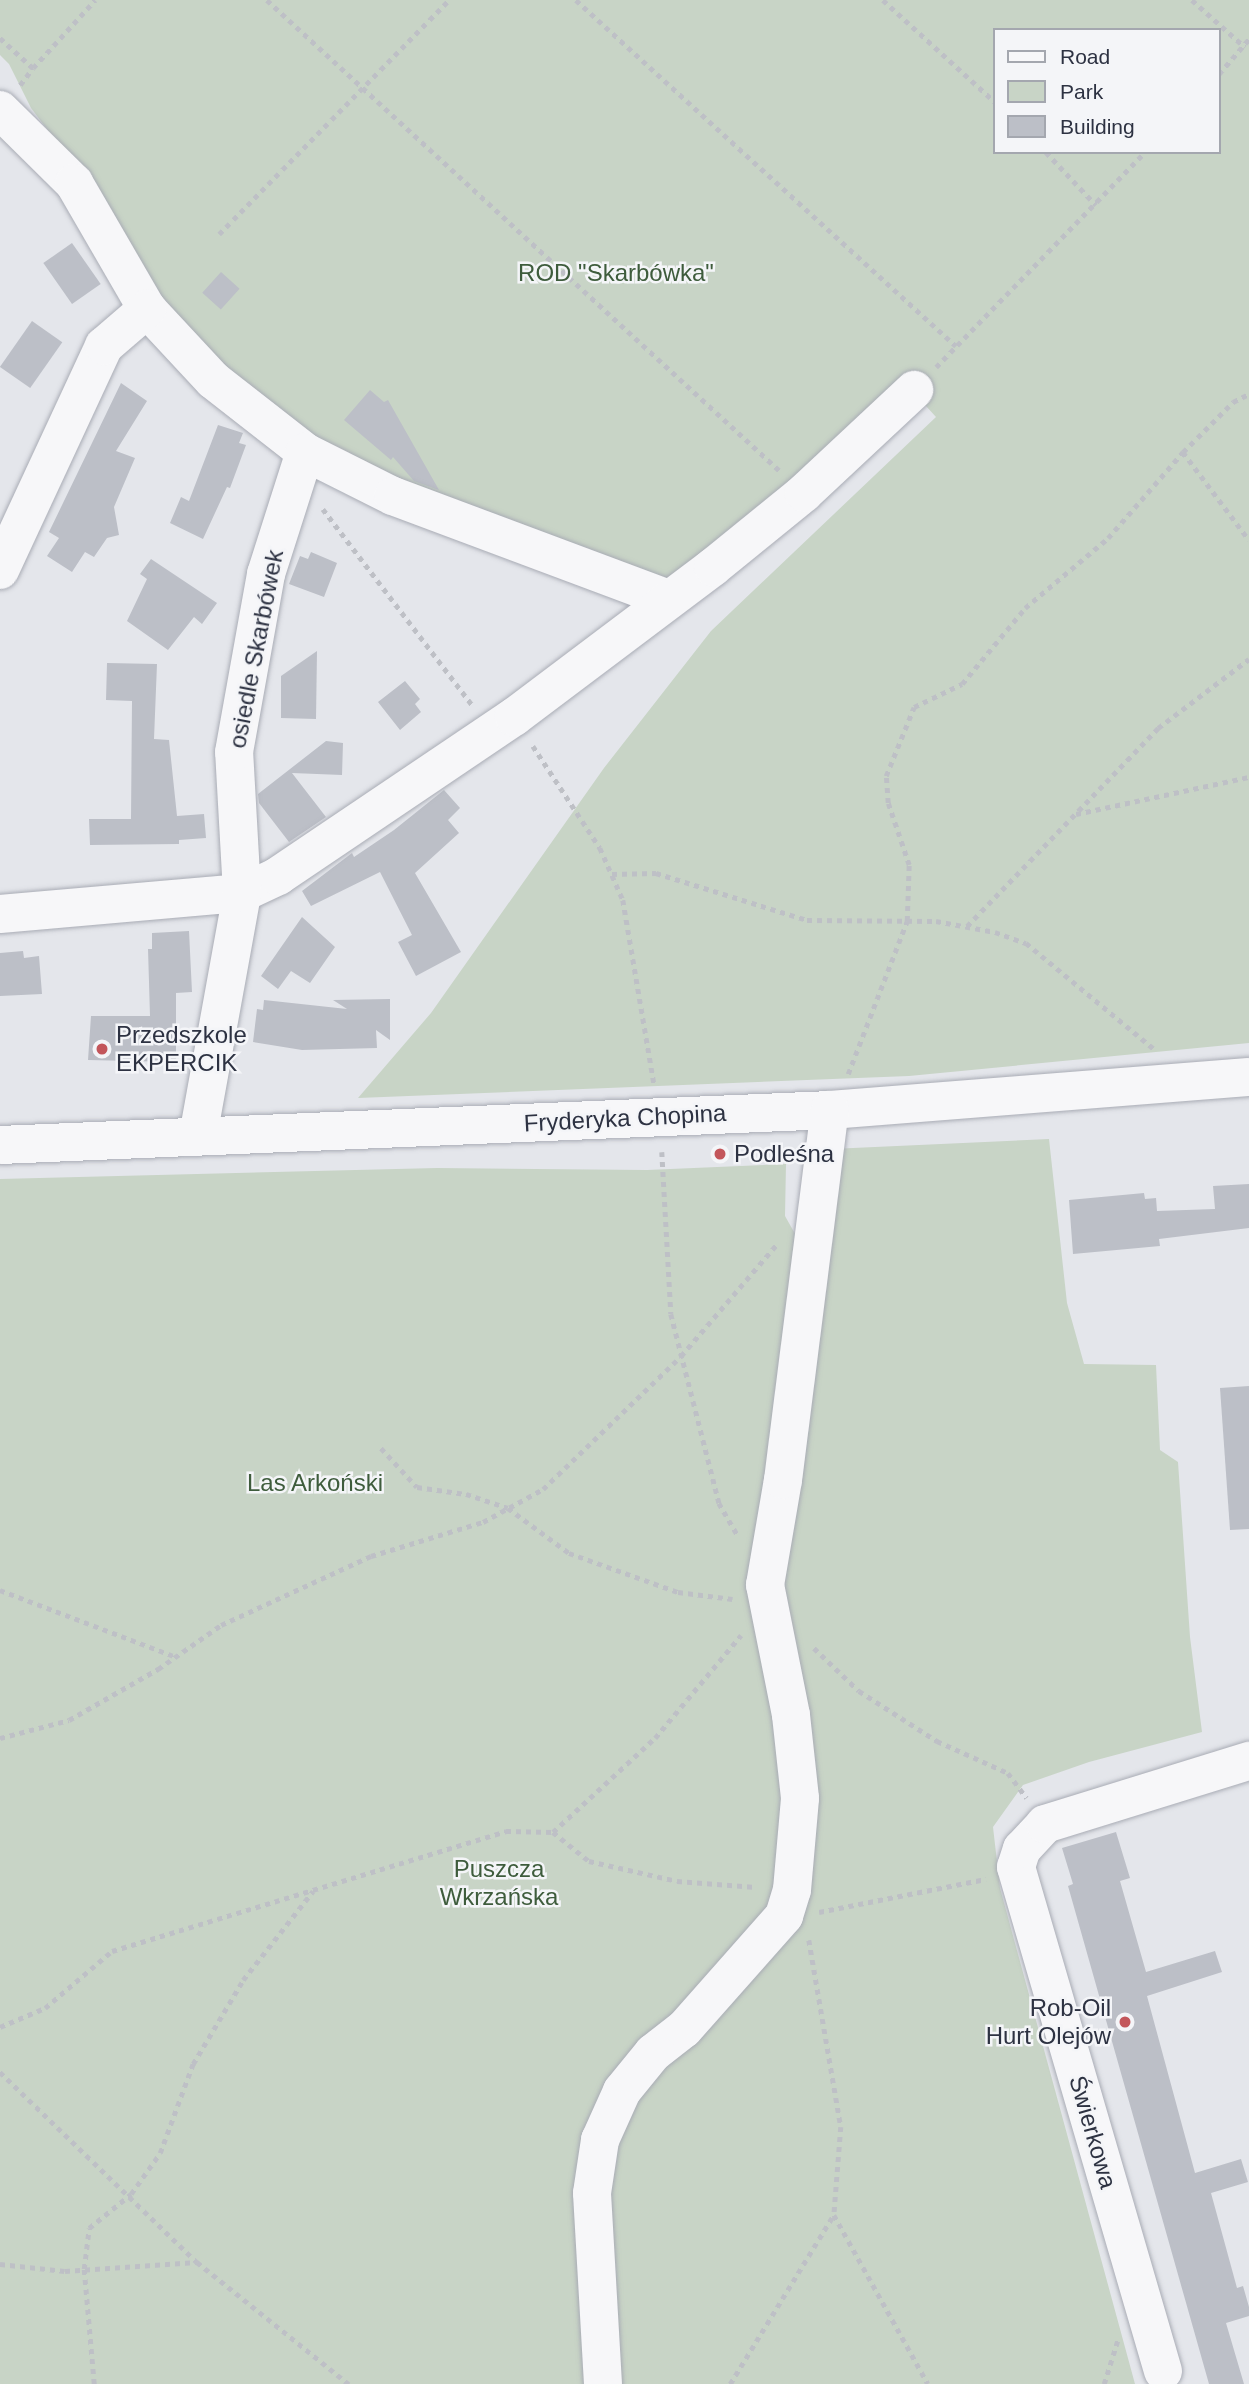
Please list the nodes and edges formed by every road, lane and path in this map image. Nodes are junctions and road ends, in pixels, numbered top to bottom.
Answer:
1 (95, 0) edge
2 (267, 0) edge
3 (449, 0) edge
4 (576, 0) edge
5 (883, 0) edge
6 (1192, 0) edge
7 (0, 38) edge
8 (1249, 39) edge
9 (1245, 47) junction
10 (1221, 72) edge
11 (365, 89) junction
12 (13, 92) edge
13 (993, 100) edge
14 (1048, 154) edge
15 (1143, 154) edge
16 (1096, 205) junction
17 (219, 234) dead end
18 (147, 309) junction
19 (956, 346) junction
20 (914, 390) joint
21 (1249, 394) edge
22 (305, 452) junction
23 (1183, 452) junction
24 (804, 492) junction
25 (1249, 540) edge
26 (0, 570) edge
27 (668, 599) junction
28 (1249, 659) edge
29 (503, 724) junction
30 (1249, 777) edge
31 (1075, 814) junction
32 (612, 874) junction
33 (242, 893) junction
34 (0, 914) edge
35 (907, 921) junction
36 (967, 927) junction
37 (1159, 1052) dead end
38 (1249, 1077) edge
39 (830, 1110) junction
40 (657, 1115) junction
41 (198, 1136) junction
42 (0, 1145) edge
43 (784, 1235) dead end
44 (681, 1356) junction
45 (380, 1448) dead end
46 (508, 1508) junction
47 (739, 1538) dead end
48 (0, 1590) edge
49 (767, 1602) junction
50 (804, 1638) dead end
51 (176, 1657) junction
52 (0, 1738) edge
53 (1249, 1761) edge
54 (1045, 1824) junction
55 (554, 1832) junction
56 (1016, 1867) junction
57 (314, 1890) junction
58 (788, 1903) junction
59 (0, 2026) edge
60 (0, 2072) edge
61 (131, 2194) junction
62 (834, 2215) junction
63 (197, 2262) junction
64 (0, 2264) edge
65 (84, 2269) junction
66 (1163, 2371) dead end
67 (94, 2384) edge
68 (349, 2384) edge
69 (603, 2384) edge
70 (730, 2384) edge
71 (928, 2384) edge

1 - 12 path
2 - 11 path
3 - 11 path
4 - 19 path
5 - 13 path
6 - 9 path
7 - 12 path
8 - 9 path
9 - 10 path
11 - 17 path
11 - 24 path
12 - 18 street
14 - 16 path
15 - 16 path
16 - 19 path
18 - 22 street
18 - 26 street
19 - 20 path
20 - 24 street
21 - 23 path
22 - 27 street
22 - 29 path
22 - 33 street, osiedle Skarbówek
23 - 25 path
23 - 35 path
24 - 27 street
27 - 29 street
28 - 31 path
29 - 32 path
29 - 33 street
30 - 31 path
31 - 36 path
32 - 35 path
32 - 40 path
33 - 34 street
33 - 41 street, osiedle Skarbówek
35 - 36 path
35 - 39 path
36 - 37 path
38 - 39 street, Fryderyka Chopina
39 - 40 street, Fryderyka Chopina
39 - 49 street
40 - 41 street, Fryderyka Chopina
40 - 44 path
41 - 42 street, Fryderyka Chopina
43 - 44 path
44 - 46 path
44 - 47 path
45 - 46 path
46 - 49 path
46 - 51 path
48 - 51 path
49 - 55 path
49 - 58 street
50 - 54 path
51 - 52 path
53 - 54 street
54 - 56 street
55 - 57 path
55 - 58 path
56 - 58 path
56 - 66 street, Świerkowa
57 - 59 path
57 - 61 path
58 - 62 path
58 - 69 street
60 - 61 path
61 - 63 path
61 - 65 path
62 - 70 path
62 - 71 path
63 - 65 path
63 - 68 path
64 - 65 path
65 - 67 path

